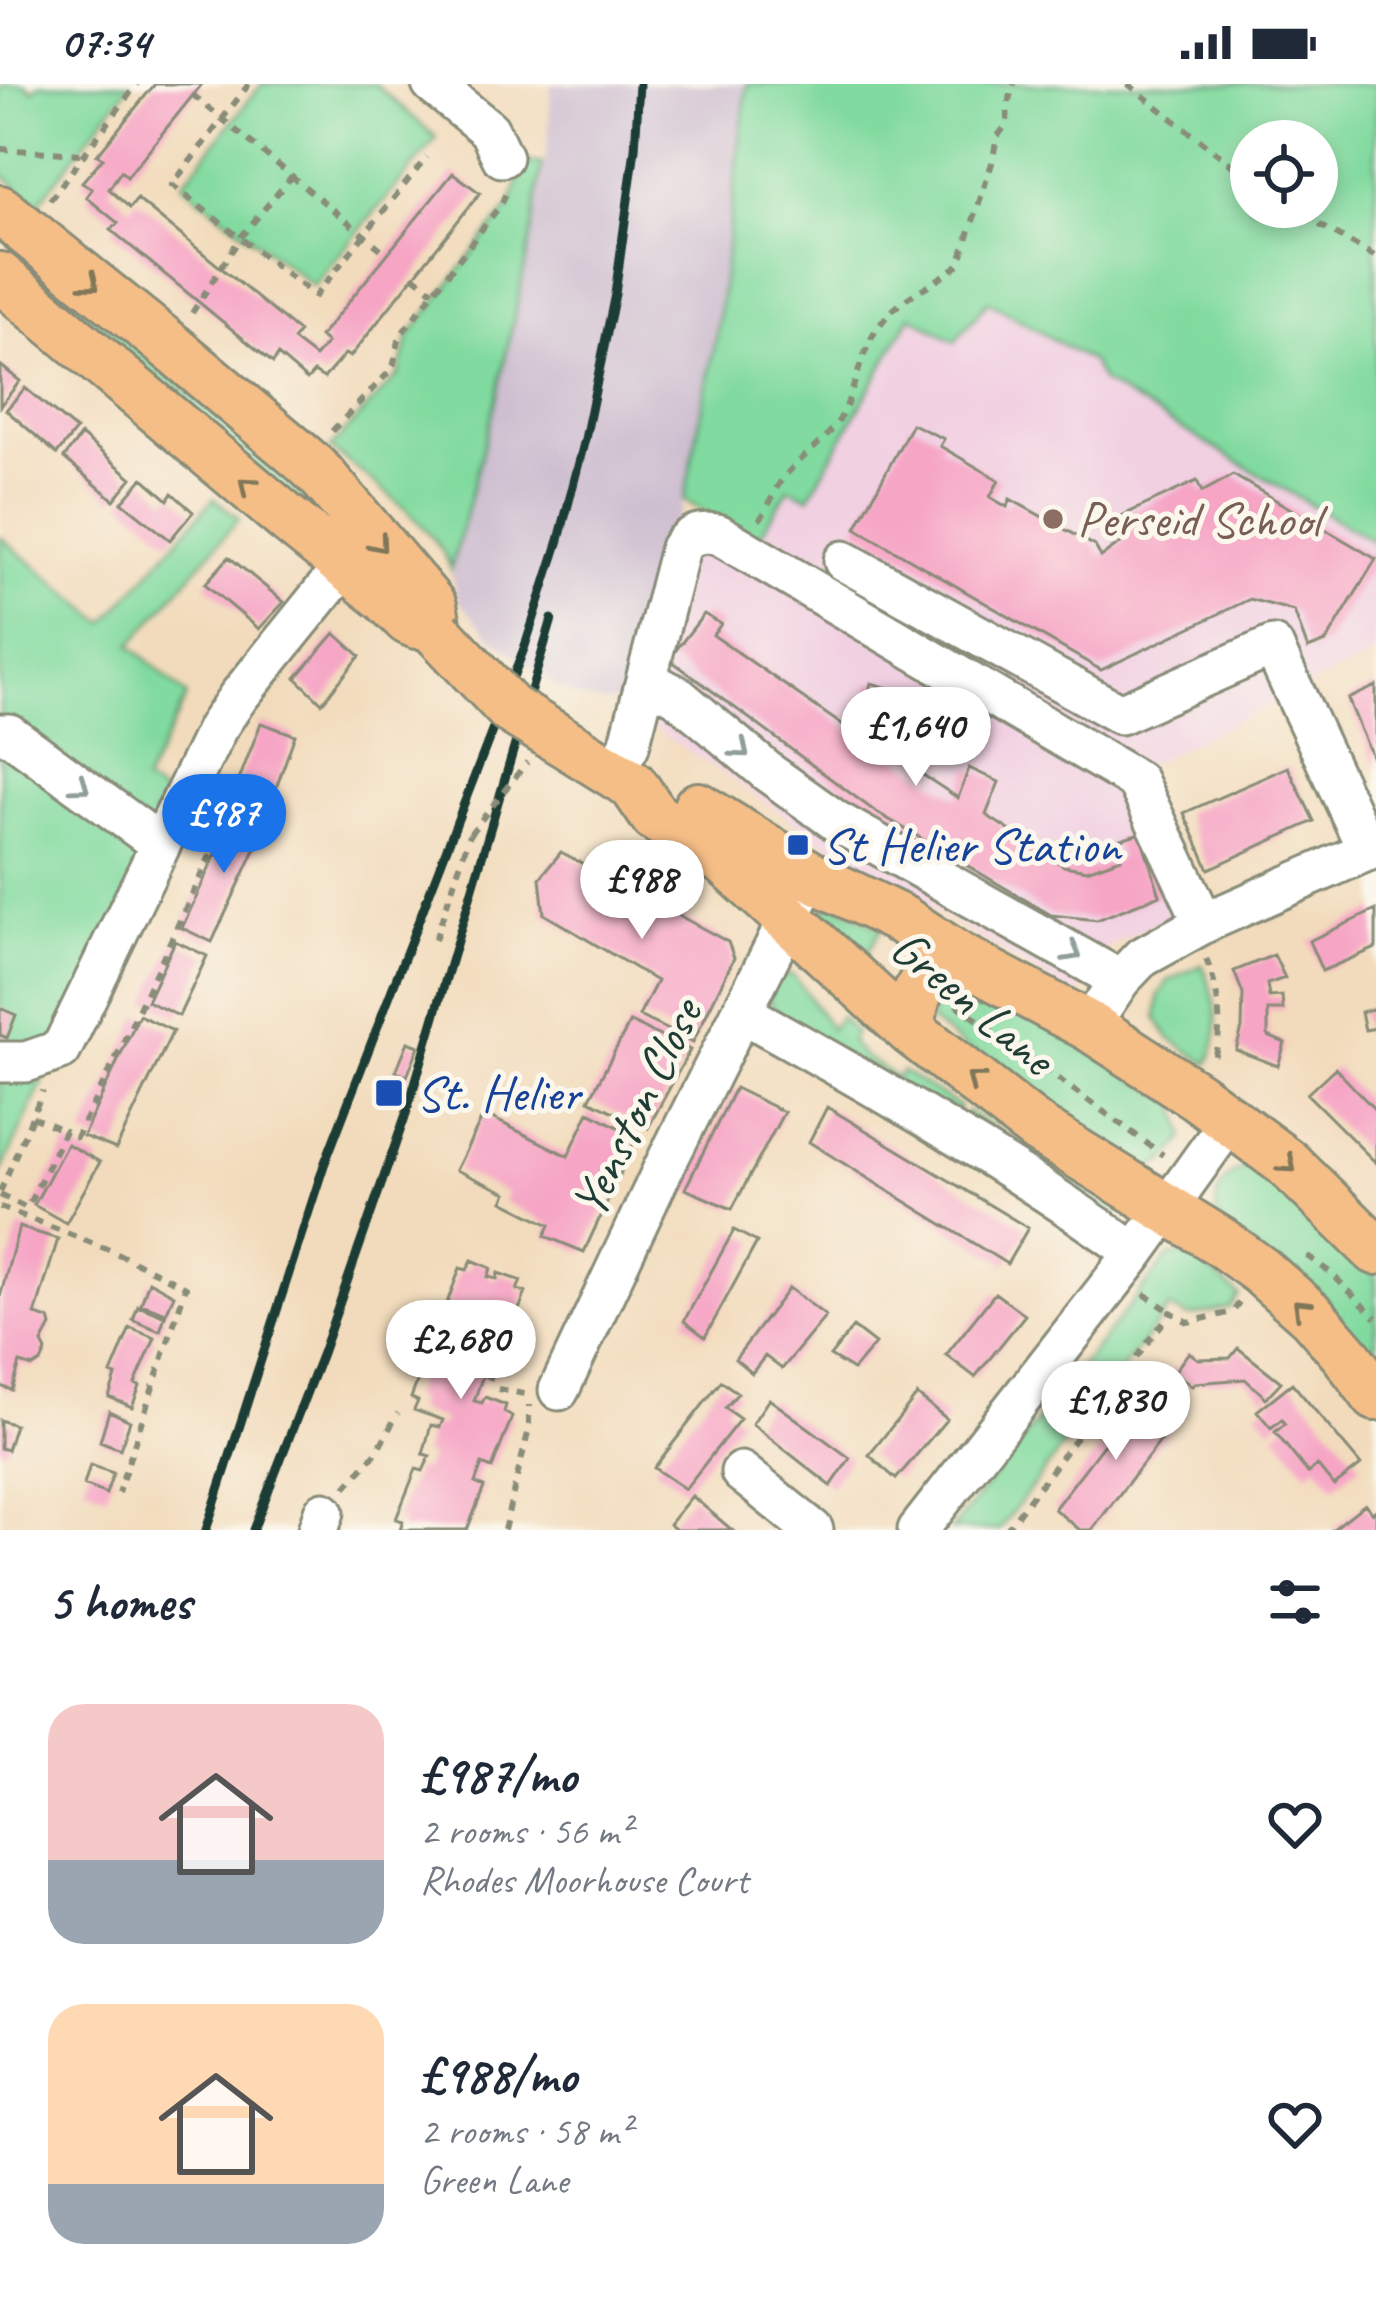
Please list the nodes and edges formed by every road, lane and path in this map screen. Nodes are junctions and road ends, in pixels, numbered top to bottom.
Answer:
1 (136, 84) edge
2 (249, 84) edge
3 (432, 84) edge
4 (1014, 84) edge
5 (1128, 84) edge
6 (194, 95) dead end
7 (222, 118) junction
8 (0, 149) edge
9 (82, 154) junction
10 (427, 157) dead end
11 (502, 157) joint
12 (1230, 164) edge
13 (292, 176) junction
14 (1325, 228) edge
15 (364, 234) junction
16 (9, 236) edge
17 (240, 238) junction
18 (387, 254) dead end
19 (1376, 257) edge
20 (414, 276) dead end
21 (0, 277) edge
22 (433, 291) junction
23 (199, 302) dead end
24 (305, 460) junction
25 (740, 548) junction
26 (844, 561) dead end
27 (345, 565) junction
28 (438, 633) junction
29 (647, 681) junction
30 (0, 734) edge
31 (595, 762) junction
32 (227, 790) dead end
33 (160, 844) junction
34 (1372, 849) edge
35 (801, 897) junction
36 (1197, 926) junction
37 (435, 940) dead end
38 (942, 969) junction
39 (1120, 980) junction
40 (743, 1013) junction
41 (1089, 1026) junction
42 (911, 1031) junction
43 (61, 1050) junction
44 (0, 1062) edge
45 (1214, 1107) junction
46 (32, 1117) junction
47 (64, 1132) junction
48 (1178, 1191) junction
49 (0, 1193) edge
50 (0, 1207) edge
51 (1376, 1250) edge
52 (1135, 1253) junction
53 (1279, 1260) junction
54 (1376, 1318) edge
55 (544, 1393) joint
56 (1376, 1396) edge
57 (398, 1413) dead end
58 (742, 1472) dead end
59 (118, 1493) dead end
60 (321, 1521) edge
61 (504, 1530) edge
62 (813, 1530) edge
63 (918, 1530) edge
64 (1006, 1530) edge

1 - 9 path
2 - 7 path
3 - 11 street
4 - 25 path
5 - 12 path
6 - 7 path
7 - 13 path
7 - 17 path
8 - 9 path
9 - 16 path
10 - 15 path
11 - 22 path
13 - 15 path
13 - 17 path
14 - 19 path
15 - 17 path
15 - 18 path
16 -> 24 main road
17 - 23 path
20 - 22 path
27 -> 21 main road
22 - 24 path
24 -> 28 main road
25 - 29 street
25 - 36 street
26 - 34 street
27 - 28 main road
27 - 33 street
28 - 31 main road, bridge
29 - 31 street
29 -> 39 street
30 -> 33 street
31 - 35 main road, Green Lane
31 - 37 path, bridge
32 - 47 path
33 - 43 street
34 - 36 street
35 - 38 main road, Green Lane
35 - 40 street, Yenston Close
35 - 42 main road, Green Lane
36 - 39 street
36 - 45 path
38 - 41 main road, Green Lane
38 - 42 main road
38 - 48 path
39 - 41 street
40 - 52 street
40 - 55 street, Yenston Close
41 - 45 main road, Green Lane
48 -> 42 main road, Green Lane
43 - 44 street
43 - 46 path
45 - 48 street
45 -> 51 main road, Green Lane
46 - 47 path
46 - 49 path
47 - 49 path
48 - 52 street
48 - 53 main road, Green Lane
50 - 59 path
52 - 63 street
53 - 54 path
56 -> 53 main road, Green Lane
53 - 64 path
55 - 61 path
57 - 60 path
58 - 62 street

